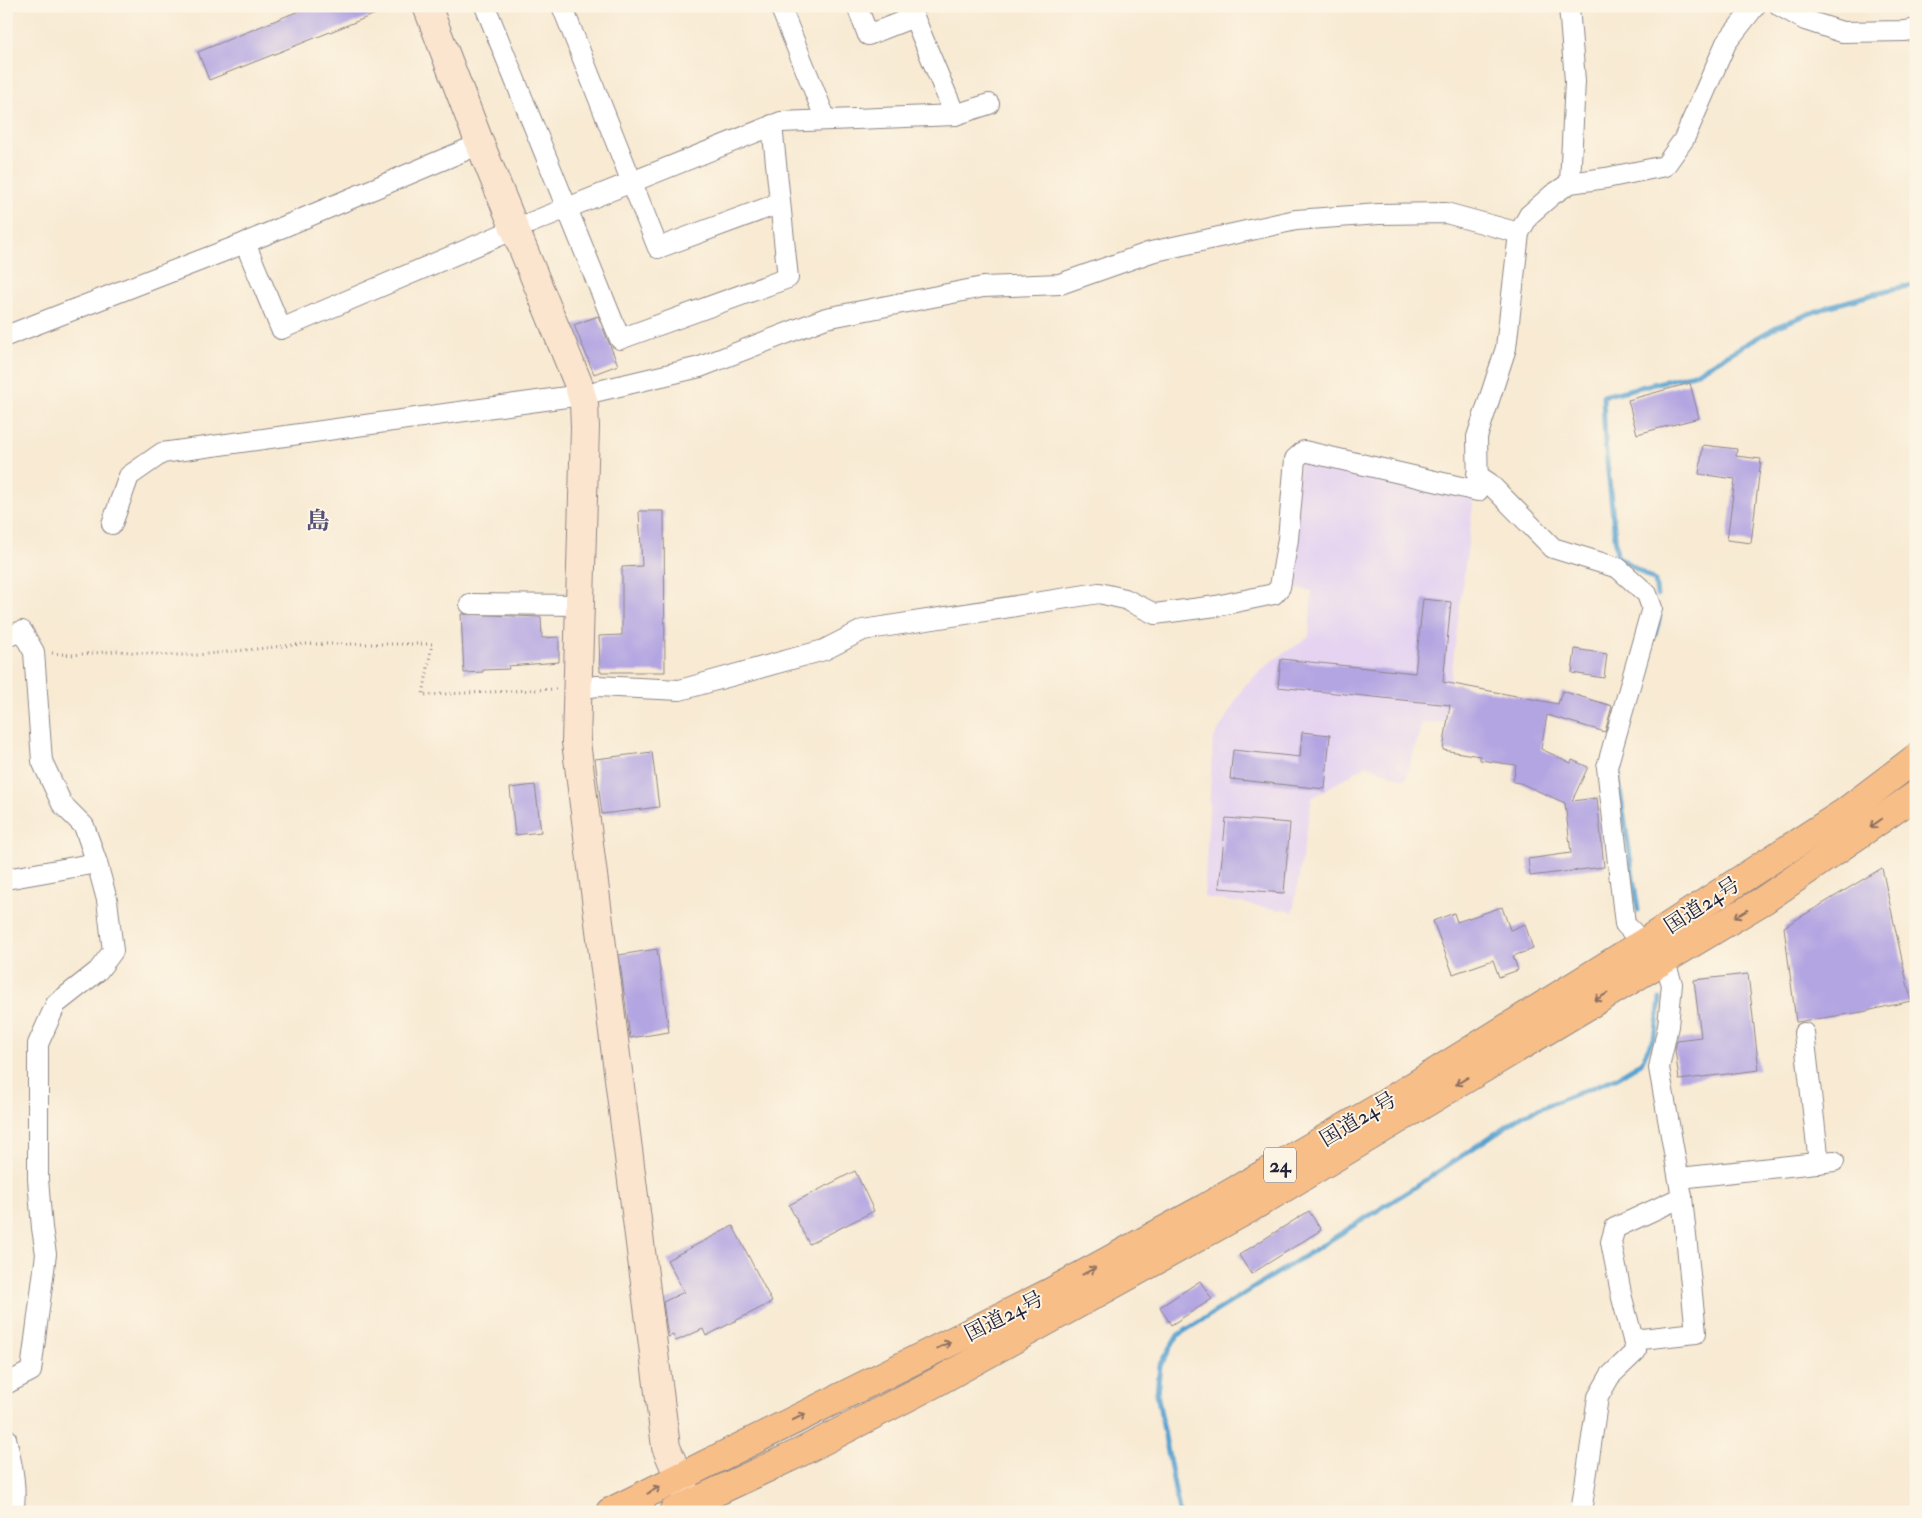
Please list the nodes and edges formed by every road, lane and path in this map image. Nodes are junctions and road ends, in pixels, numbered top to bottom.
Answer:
1 (427, 6) edge
2 (485, 6) edge
3 (562, 6) edge
4 (780, 6) edge
5 (857, 6) edge
6 (1569, 6) edge
7 (1755, 6) edge
8 (1780, 6) edge
9 (1916, 29) edge
10 (989, 104) dead end
11 (955, 115) junction
12 (826, 120) junction
13 (772, 125) junction
14 (480, 144) junction
15 (632, 181) junction
16 (1570, 183) junction
17 (780, 202) junction
18 (566, 208) junction
19 (515, 229) junction
20 (1519, 233) junction
21 (245, 243) junction
22 (6, 336) edge
23 (581, 395) junction
24 (1476, 475) junction
25 (112, 524) dead end
26 (470, 604) dead end
27 (580, 605) junction
28 (6, 638) edge
29 (34, 652) junction
30 (577, 689) junction
31 (1916, 758) edge
32 (1916, 795) edge
33 (97, 863) junction
34 (6, 879) edge
35 (1643, 943) junction
36 (1664, 960) junction
37 (1804, 1033) dead end
38 (1681, 1188) junction
39 (1633, 1340) junction
40 (6, 1384) edge
41 (6, 1438) edge
42 (678, 1477) junction
43 (682, 1508) edge
44 (13, 1512) edge
45 (610, 1512) edge
46 (1581, 1512) edge

1 - 14 street
2 - 18 street
3 - 15 street
4 - 12 street
5 - 11 street
6 - 16 street
7 - 16 street
8 - 9 street
10 - 11 street
11 - 12 street
12 - 13 street
13 - 15 street
13 - 17 street
14 - 19 street
14 - 21 street
15 - 17 street
15 - 18 street
16 - 20 street
17 - 18 street
18 - 19 street
19 - 21 street
19 - 23 street
20 - 23 street
20 - 24 street
21 - 22 street
23 - 25 street
23 - 27 street
24 - 30 street
24 - 35 street
26 - 27 street
27 - 30 street
28 - 29 street
29 - 30 path
29 - 33 street
30 - 42 street
31 - 35 highway, 国道24号 / 24
32 -> 36 highway, 国道24号 / 24
33 - 34 street
33 - 40 street
35 - 36 street
42 -> 35 highway, 国道24号 / 24
36 - 38 street
36 -> 43 highway, 国道24号 / 24
37 - 38 street
38 - 39 street
38 - 39 street
39 - 46 street
41 - 44 street
42 - 43 street
45 -> 42 highway, 国道24号 / 24

